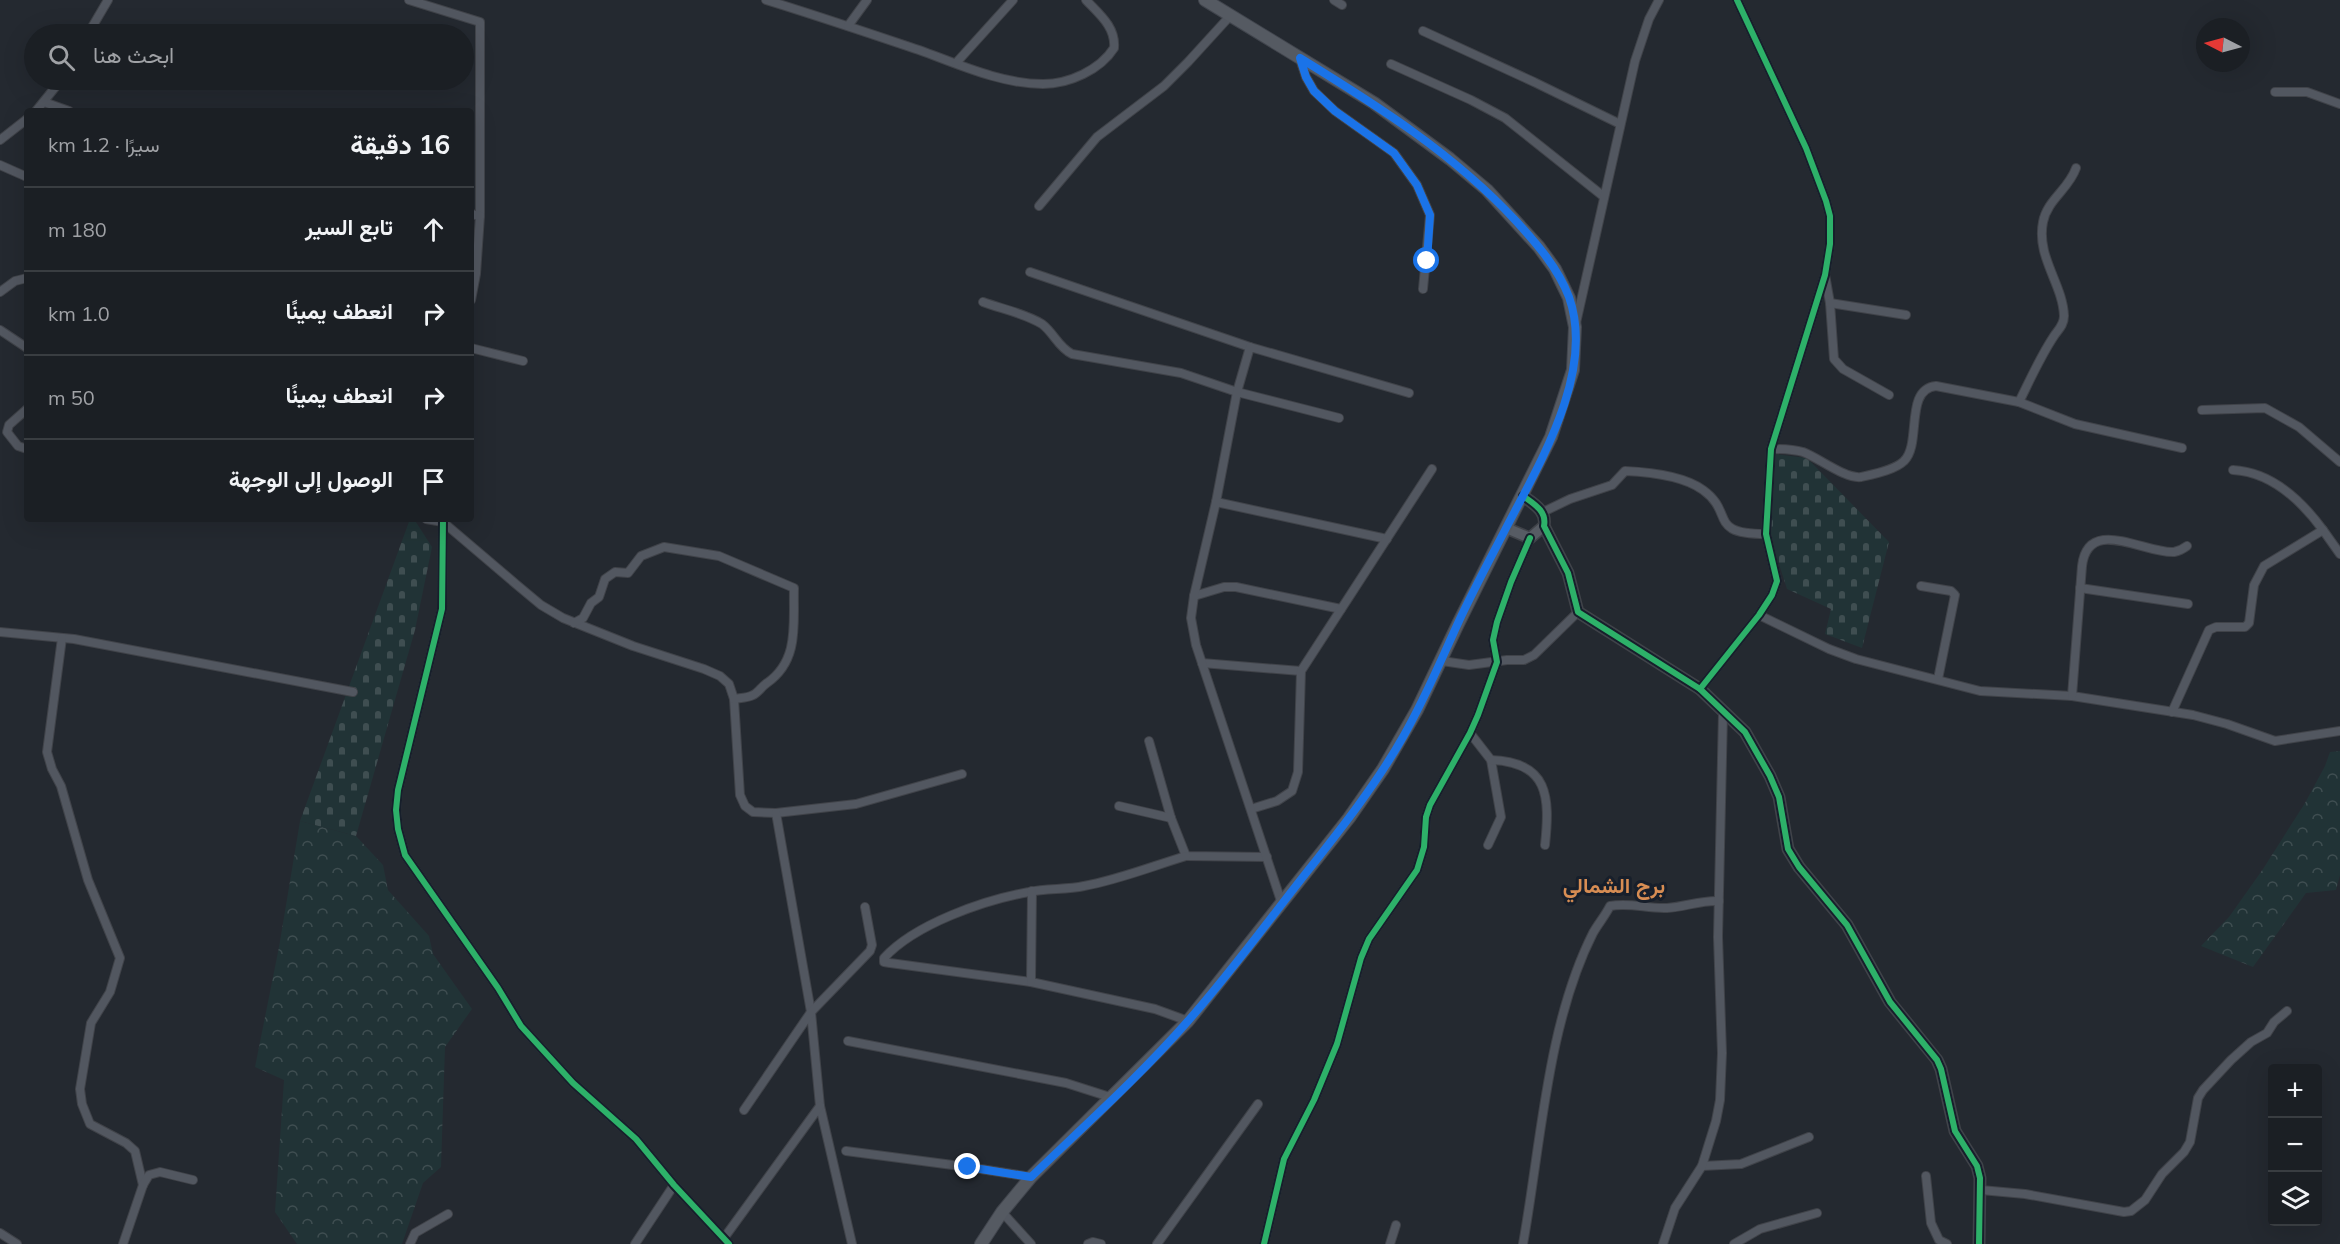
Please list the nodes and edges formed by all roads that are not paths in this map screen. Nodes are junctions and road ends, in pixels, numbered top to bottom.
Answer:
1 (108, 0) edge
2 (409, 0) edge
3 (766, 0) edge
4 (867, 0) edge
5 (1012, 0) edge
6 (1086, 0) edge
7 (1205, 0) edge
8 (1334, 0) edge
9 (1659, 0) edge
10 (1737, 0) edge
11 (1220, 4) edge
12 (1342, 5) dead end
13 (1230, 16) junction
14 (94, 24) edge
15 (848, 26) junction
16 (1423, 32) dead end
17 (1300, 58) junction
18 (956, 63) junction
19 (1391, 64) dead end
20 (53, 90) edge
21 (2275, 92) dead end
22 (44, 102) junction
23 (2340, 104) edge
24 (39, 108) edge
25 (61, 108) edge
26 (24, 121) edge
27 (1620, 124) junction
28 (0, 140) edge
29 (0, 165) edge
30 (2076, 168) dead end
31 (24, 176) edge
32 (1603, 196) junction
33 (1040, 206) dead end
34 (474, 215) edge
35 (480, 216) junction
36 (1030, 272) dead end
37 (1824, 275) junction
38 (24, 279) edge
39 (474, 284) edge
40 (1423, 289) dead end
41 (0, 292) edge
42 (983, 302) dead end
43 (1830, 303) junction
44 (1906, 315) dead end
45 (1575, 327) junction
46 (0, 330) edge
47 (24, 346) edge
48 (1250, 347) junction
49 (474, 349) edge
50 (523, 361) dead end
51 (1237, 392) junction
52 (1409, 393) dead end
53 (1889, 395) dead end
54 (2019, 402) junction
55 (2202, 410) dead end
56 (24, 412) edge
57 (1339, 418) dead end
58 (24, 448) edge
59 (2182, 448) dead end
60 (1771, 449) junction
61 (2340, 462) edge
62 (1432, 469) dead end
63 (2233, 470) dead end
64 (1523, 496) junction
65 (1216, 502) junction
66 (1543, 512) junction
67 (443, 522) edge
68 (444, 522) edge
69 (1544, 526) junction
70 (1506, 528) junction
71 (2323, 530) junction
72 (1766, 534) junction
73 (1530, 538) junction
74 (1387, 539) junction
75 (2187, 546) dead end
76 (2340, 554) edge
77 (1921, 586) dead end
78 (2080, 588) junction
79 (1194, 596) junction
80 (2188, 604) dead end
81 (1341, 609) junction
82 (1578, 612) junction
83 (1759, 615) junction
84 (574, 623) junction
85 (0, 632) edge
86 (62, 638) junction
87 (1442, 661) junction
88 (1497, 662) junction
89 (1202, 663) junction
90 (1301, 671) junction
91 (1938, 679) junction
92 (1700, 689) junction
93 (352, 692) dead end
94 (2072, 696) junction
95 (734, 699) junction
96 (2172, 712) junction
97 (1723, 713) junction
98 (2340, 731) edge
99 (1470, 733) junction
100 (1149, 741) dead end
101 (1491, 760) junction
102 (962, 774) dead end
103 (1119, 806) dead end
104 (1251, 809) junction
105 (776, 813) junction
106 (1171, 818) junction
107 (1488, 845) dead end
108 (1545, 846) dead end
109 (1186, 856) junction
110 (1267, 857) junction
111 (1032, 891) junction
112 (1719, 901) junction
113 (1282, 904) junction
114 (865, 907) dead end
115 (1031, 982) junction
116 (2287, 1011) dead end
117 (811, 1012) junction
118 (1188, 1021) junction
119 (848, 1041) dead end
120 (1113, 1098) junction
121 (1258, 1104) dead end
122 (820, 1106) junction
123 (744, 1110) dead end
124 (1809, 1137) dead end
125 (846, 1151) dead end
126 (1702, 1166) junction
127 (1926, 1176) dead end
128 (1031, 1177) junction
129 (193, 1180) dead end
130 (143, 1185) junction
131 (674, 1185) junction
132 (1981, 1190) junction
133 (1002, 1212) junction
134 (1817, 1213) dead end
135 (448, 1214) dead end
136 (1396, 1226) dead end
137 (0, 1233) edge
138 (726, 1241) edge
139 (17, 1244) edge
140 (123, 1244) edge
141 (410, 1244) edge
142 (635, 1244) edge
143 (852, 1244) edge
144 (981, 1244) edge
145 (1032, 1244) edge
146 (1088, 1244) edge
147 (1101, 1244) edge
148 (1157, 1244) edge
149 (1264, 1244) edge
150 (1390, 1244) edge
151 (1522, 1244) edge
152 (1664, 1244) edge
153 (1734, 1244) edge
154 (1947, 1244) edge
155 (1979, 1244) edge

1 - 14 street
2 - 35 street
3 - 15 street
4 - 15 street
5 - 18 street
6 - 18 street
7 - 11 main road
8 - 12 street
9 - 27 street
10 - 37 street
11 - 13 main road
13 - 17 main road
13 - 33 street
15 - 18 street
16 - 27 street
17 - 40 street
17 - 45 main road
19 - 32 street
20 - 22 street
21 - 23 street
22 - 24 street
22 - 25 street
26 - 28 street
27 - 32 street
29 - 31 street
30 - 54 street
32 - 45 street
34 - 35 street
35 - 39 street
36 - 48 street
37 - 43 street
37 - 60 street
38 - 41 street
42 - 51 street
43 - 44 street
43 - 53 street
45 - 64 main road
46 - 47 street
48 - 51 street
48 - 52 street
49 - 50 street
51 - 57 street
51 - 65 street
54 - 59 street
54 - 60 street
55 - 61 street
56 - 58 street
60 - 72 street
62 - 74 street
63 - 71 street
64 - 66 street
64 - 70 main road
65 - 74 street
65 - 79 street
66 - 69 street
66 - 72 street
67 - 131 street
68 - 84 street
69 - 73 street
69 - 82 street
70 - 73 street
70 - 87 main road
71 - 76 street
71 - 96 street
72 - 83 street
73 - 88 street
74 - 81 street
75 - 78 street
77 - 91 street
78 - 80 street
78 - 94 street
79 - 81 street
79 - 89 street
81 - 90 street
82 - 88 street
82 - 92 street
83 - 91 street
83 - 92 street
84 - 95 street
84 - 95 street
85 - 86 street
86 - 93 street
86 - 130 street
87 - 88 street
87 - 113 main road
88 - 99 street
89 - 90 street
89 - 104 street
90 - 104 street
91 - 94 street
92 - 97 street
94 - 96 street
95 - 105 street
96 - 98 street
97 - 112 street
97 - 132 street
99 - 101 street
99 - 149 street
100 - 106 street
101 - 107 street
101 - 108 street
102 - 105 street
103 - 106 street
104 - 110 street
105 - 117 street
106 - 109 street
109 - 110 street
109 - 111 street
110 - 113 street
111 - 115 street
111 - 115 street
112 - 126 street
112 - 151 street
113 - 118 main road
114 - 117 street
115 - 118 street
116 - 132 street
117 - 122 street
117 - 123 street
118 - 120 main road
119 - 120 street
120 - 128 main road
121 - 148 street
122 - 138 street
122 - 143 street
124 - 126 street
125 - 128 street
126 - 152 street
127 - 154 street
128 - 133 main road
129 - 130 street
130 - 140 street
131 - 138 street
131 - 142 street
132 - 155 street
133 - 144 main road
133 - 145 street
134 - 153 street
135 - 141 street
136 - 150 street
137 - 139 street
146 - 147 street

